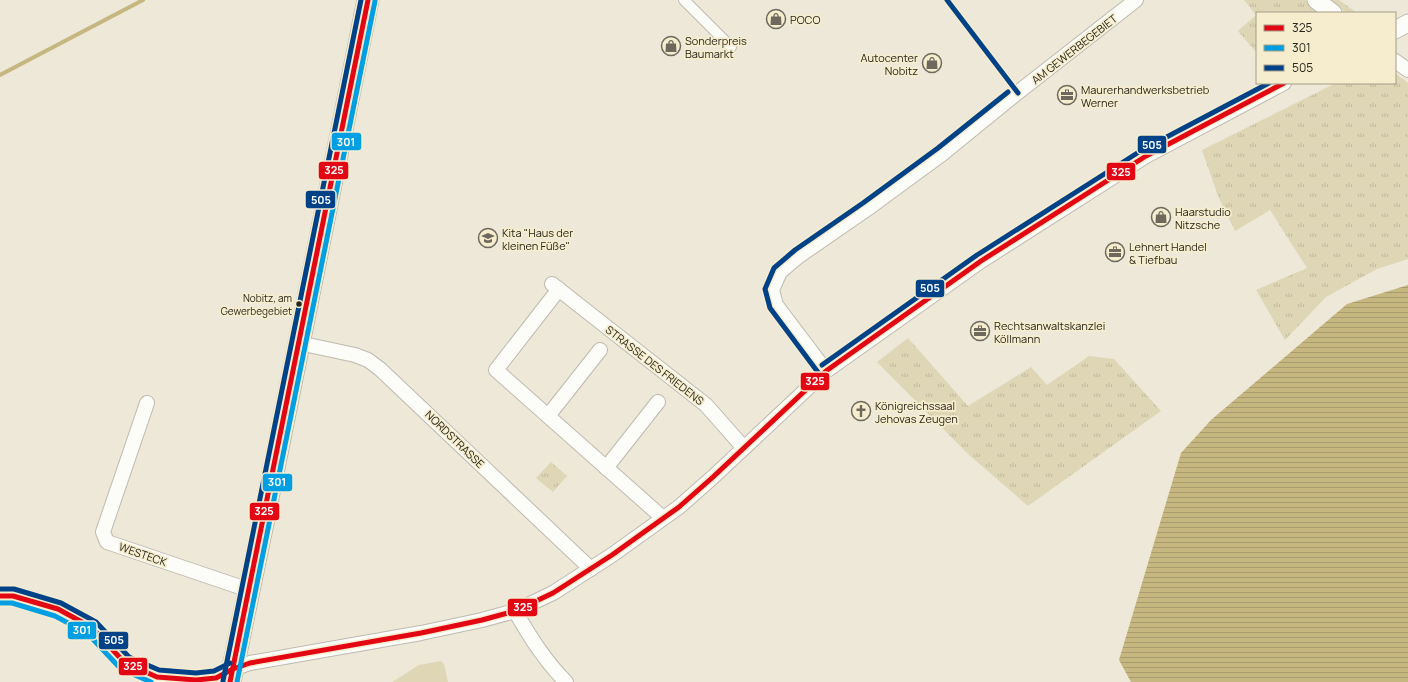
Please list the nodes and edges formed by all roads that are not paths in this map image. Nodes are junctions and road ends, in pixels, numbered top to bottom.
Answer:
1 (368, 0) edge
2 (1136, 0) edge
3 (1316, 0) edge
4 (690, 2) edge
5 (1332, 12) edge
6 (1408, 23) edge
7 (1396, 29) edge
8 (731, 47) dead end
9 (1396, 62) edge
10 (1408, 70) edge
11 (1282, 84) edge
12 (299, 343) junction
13 (600, 350) dead end
14 (826, 371) junction
15 (658, 402) dead end
16 (147, 403) dead end
17 (548, 416) junction
18 (744, 448) junction
19 (606, 468) junction
20 (663, 518) junction
21 (591, 569) junction
22 (249, 590) junction
23 (0, 596) edge
24 (515, 611) junction
25 (231, 675) edge
26 (566, 682) edge

1 - 12 main road
2 - 14 street, AM GEWERBEGEBIET
3 - 5 street
4 - 8 street
6 - 7 street
9 - 10 street
11 - 14 street
12 - 21 street, NORDSTRASSE
12 - 22 main road
13 - 17 street, STRASSE DES FRIEDENS
14 - 18 street
15 - 19 street
16 - 22 street, WESTECK
17 - 18 street, STRASSE DES FRIEDENS
17 - 19 street, STRASSE DES FRIEDENS
18 - 20 street
19 - 20 street, STRASSE DES FRIEDENS
20 - 21 street
21 - 24 street
22 - 25 main road
23 - 25 street
24 - 25 street
24 - 26 street

